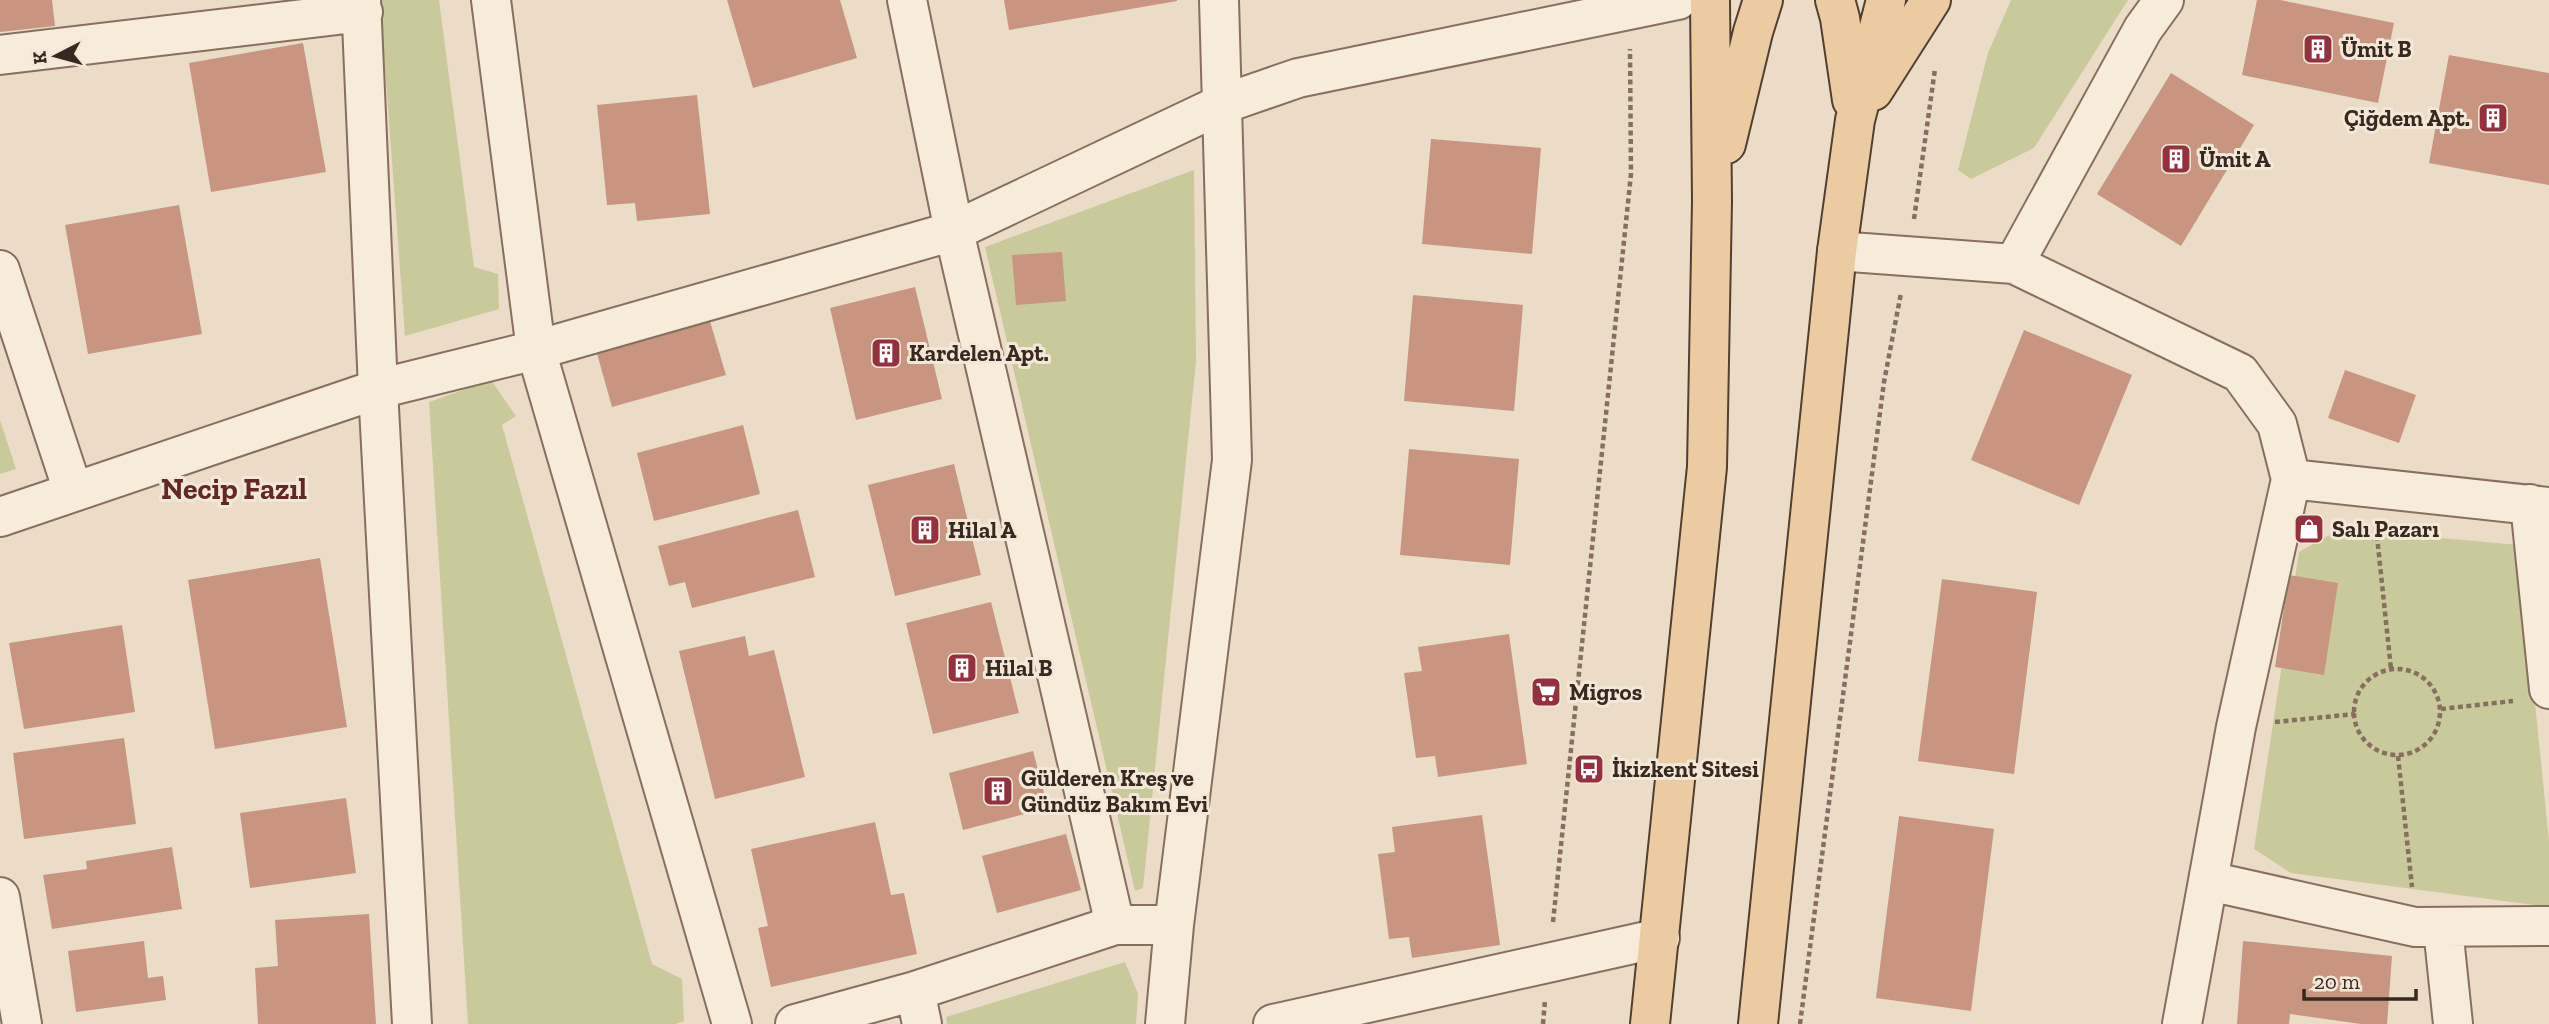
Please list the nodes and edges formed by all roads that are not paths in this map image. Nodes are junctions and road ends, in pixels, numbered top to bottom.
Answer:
1 (491, 0) edge
2 (907, 0) edge
3 (1219, 0) edge
4 (1678, 0) edge
5 (1710, 0) edge
6 (1763, 0) edge
7 (1835, 0) edge
8 (1886, 0) edge
9 (1931, 0) edge
10 (2164, 0) edge
11 (362, 6) edge
12 (0, 55) edge
13 (1220, 105) junction
14 (1855, 120) junction
15 (1713, 201) junction
16 (954, 231) junction
17 (1837, 251) junction
18 (2014, 264) junction
19 (0, 270) edge
20 (536, 350) junction
21 (378, 389) junction
22 (2291, 480) junction
23 (73, 491) junction
24 (2539, 506) edge
25 (0, 517) edge
26 (2535, 695) edge
27 (2209, 881) junction
28 (0, 898) edge
29 (1115, 925) junction
30 (1174, 925) junction
31 (2549, 926) edge
32 (2429, 927) junction
33 (1660, 938) junction
34 (918, 1007) edge
35 (22, 1024) edge
36 (412, 1024) edge
37 (732, 1024) edge
38 (795, 1024) edge
39 (1166, 1024) edge
40 (1273, 1024) edge
41 (1650, 1024) edge
42 (1758, 1024) edge
43 (2182, 1024) edge
44 (2452, 1024) edge

1 - 20 street
2 - 16 street
3 - 13 street
4 - 13 street
5 - 15 main road
6 - 15 main road
7 - 14 main road
8 - 14 main road
9 - 14 main road
10 - 18 street
11 - 12 street
11 - 21 street
13 - 16 street
13 - 30 street
14 - 17 main road
15 - 33 main road
16 - 20 street
16 - 29 street
17 - 18 street
17 - 42 main road
18 - 22 street
19 - 23 street
20 - 21 street
20 - 37 street
21 - 23 street
21 - 36 street
22 - 24 street
22 - 27 street
23 - 25 street
24 - 26 street
27 - 32 street
27 - 43 street
28 - 35 street
29 - 30 street
29 - 34 street
30 - 39 street
31 - 32 street
32 - 44 street
33 - 40 street
33 - 41 main road
34 - 38 street

